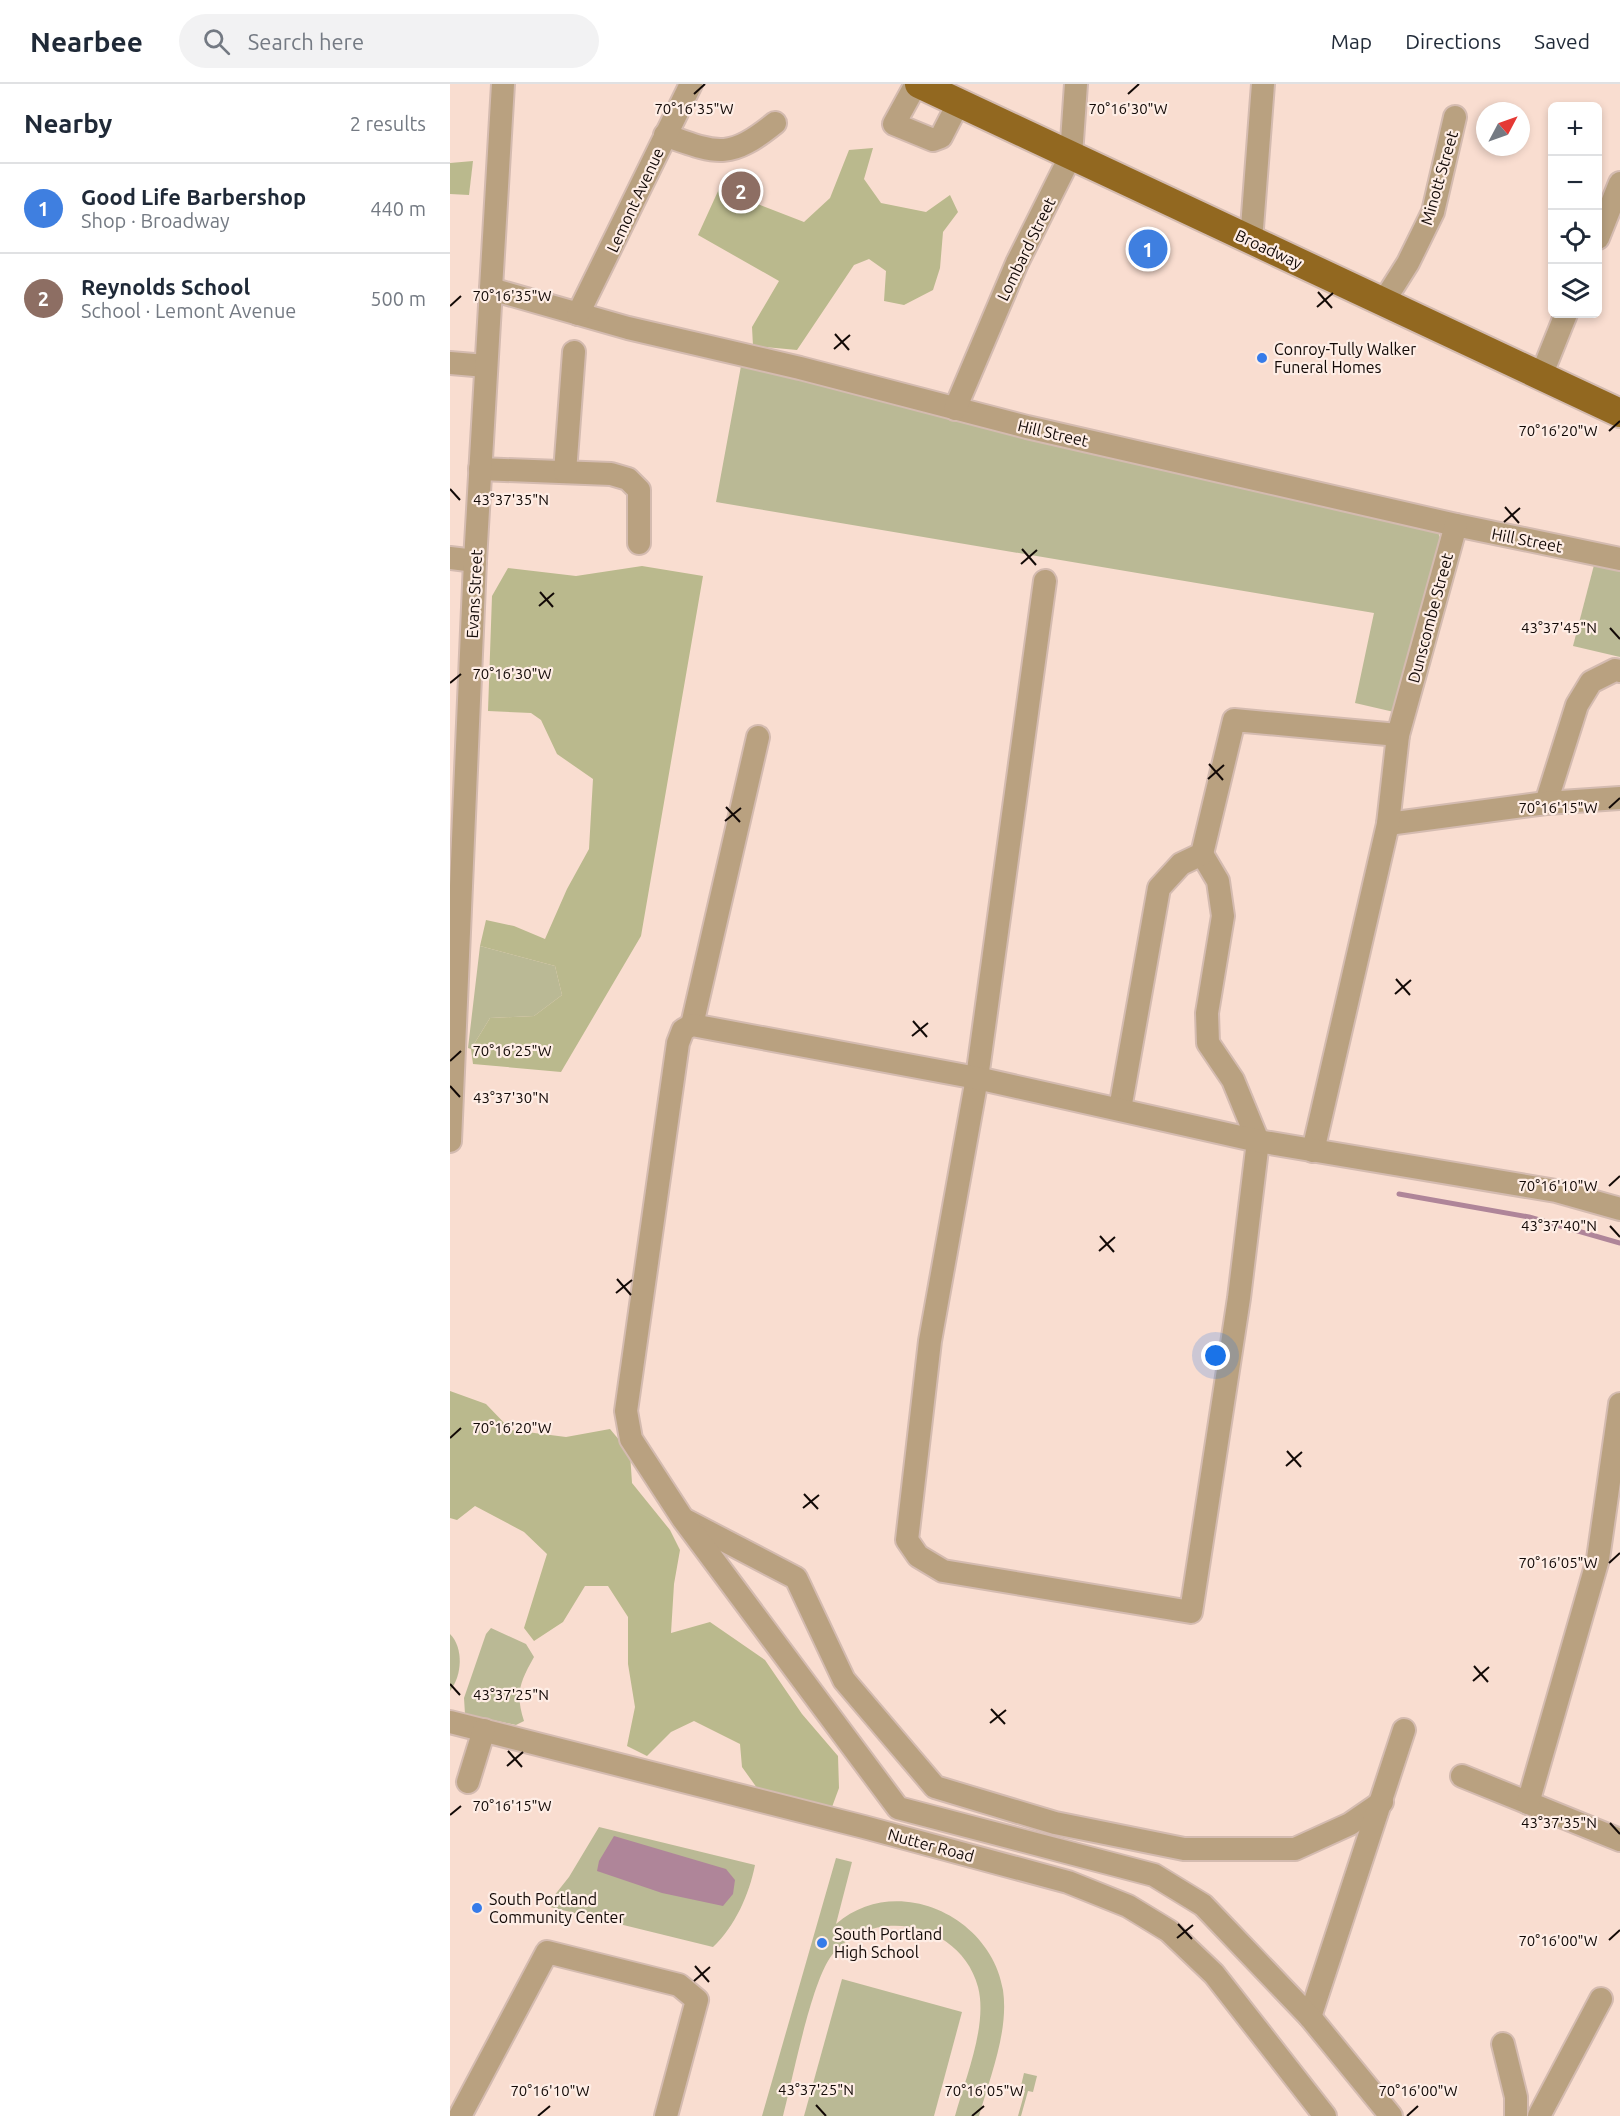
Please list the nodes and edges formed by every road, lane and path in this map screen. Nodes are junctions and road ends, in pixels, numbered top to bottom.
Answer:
1 (503, 84) edge
2 (691, 84) edge
3 (1076, 84) edge
4 (1263, 84) edge
5 (924, 85) edge
6 (958, 102) junction
7 (1455, 117) dead end
8 (775, 123) dead end
9 (665, 135) junction
10 (1071, 154) junction
11 (1619, 189) edge
12 (1602, 229) edge
13 (1251, 240) junction
14 (490, 289) junction
15 (1383, 301) junction
16 (578, 314) junction
17 (1564, 318) edge
18 (574, 352) dead end
19 (450, 363) edge
20 (486, 366) junction
21 (1541, 376) junction
22 (955, 409) junction
23 (1620, 413) edge
24 (480, 469) junction
25 (565, 472) junction
26 (1456, 525) junction
27 (639, 543) dead end
28 (450, 558) edge
29 (1620, 559) edge
30 (475, 561) junction
31 (1045, 581) dead end
32 (1620, 671) edge
33 (1398, 735) junction
34 (758, 737) dead end
35 (1620, 798) edge
36 (1546, 803) junction
37 (1388, 824) junction
38 (456, 830) edge
39 (1202, 854) junction
40 (692, 1024) junction
41 (452, 1043) edge
42 (977, 1078) junction
43 (1119, 1108) junction
44 (450, 1141) edge
45 (1258, 1141) junction
46 (1313, 1150) junction
47 (1620, 1209) edge
48 (1619, 1418) edge
49 (683, 1519) junction
50 (450, 1722) edge
51 (484, 1730) junction
52 (1404, 1730) dead end
53 (1462, 1776) dead end
54 (468, 1782) dead end
55 (1382, 1802) junction
56 (1528, 1803) junction
57 (1620, 1840) edge
58 (1601, 1999) dead end
59 (1310, 2017) junction
60 (1503, 2044) dead end
61 (460, 2116) edge
62 (666, 2116) edge
63 (1325, 2116) edge
64 (1391, 2116) edge
65 (1516, 2116) edge
66 (1539, 2116) edge

1 - 14 street, Evans Street
2 - 9 street, Lemont Avenue
3 - 10 street, Lombard Street
4 - 13 street
5 - 6 main road, Broadway
5 - 6 street
6 - 10 main road, Broadway
7 - 15 street, Minott Street
8 - 9 street
9 - 16 street, Lemont Avenue
10 - 13 main road, Broadway
10 - 22 street, Lombard Street
11 - 12 street
13 - 15 main road, Broadway
14 - 16 street, Hill Street
14 - 20 street, Evans Street
15 - 21 main road, Broadway
16 - 22 street, Hill Street
17 - 21 street
18 - 25 street
19 - 20 street
20 - 24 street, Evans Street
21 - 23 main road, Broadway
22 - 26 street, Hill Street
24 - 25 street
24 - 30 street, Evans Street
25 - 27 street
26 - 29 street, Hill Street
26 - 33 street, Dunscombe Street
28 - 30 street
30 - 38 street, Evans Street
31 - 42 street
32 - 36 street
33 - 37 street, Dunscombe Street
33 - 39 street
34 - 40 street
35 - 36 street
36 - 37 street
37 - 46 street, Dunscombe Street
38 - 41 street, Evans Street
39 - 43 street
39 - 45 street
40 - 42 street
40 - 49 street
41 - 44 street, Evans Street
42 - 43 street
42 - 45 street
43 - 45 street
45 - 46 street
46 - 47 street
48 - 56 street
49 - 55 street
49 - 59 street
50 - 51 street, Nutter Road
51 - 54 street
51 - 63 street, Nutter Road
52 - 55 street
53 - 56 street
55 - 59 street
56 - 57 street
58 - 66 street
59 - 64 street
60 - 65 street
61 - 62 street

